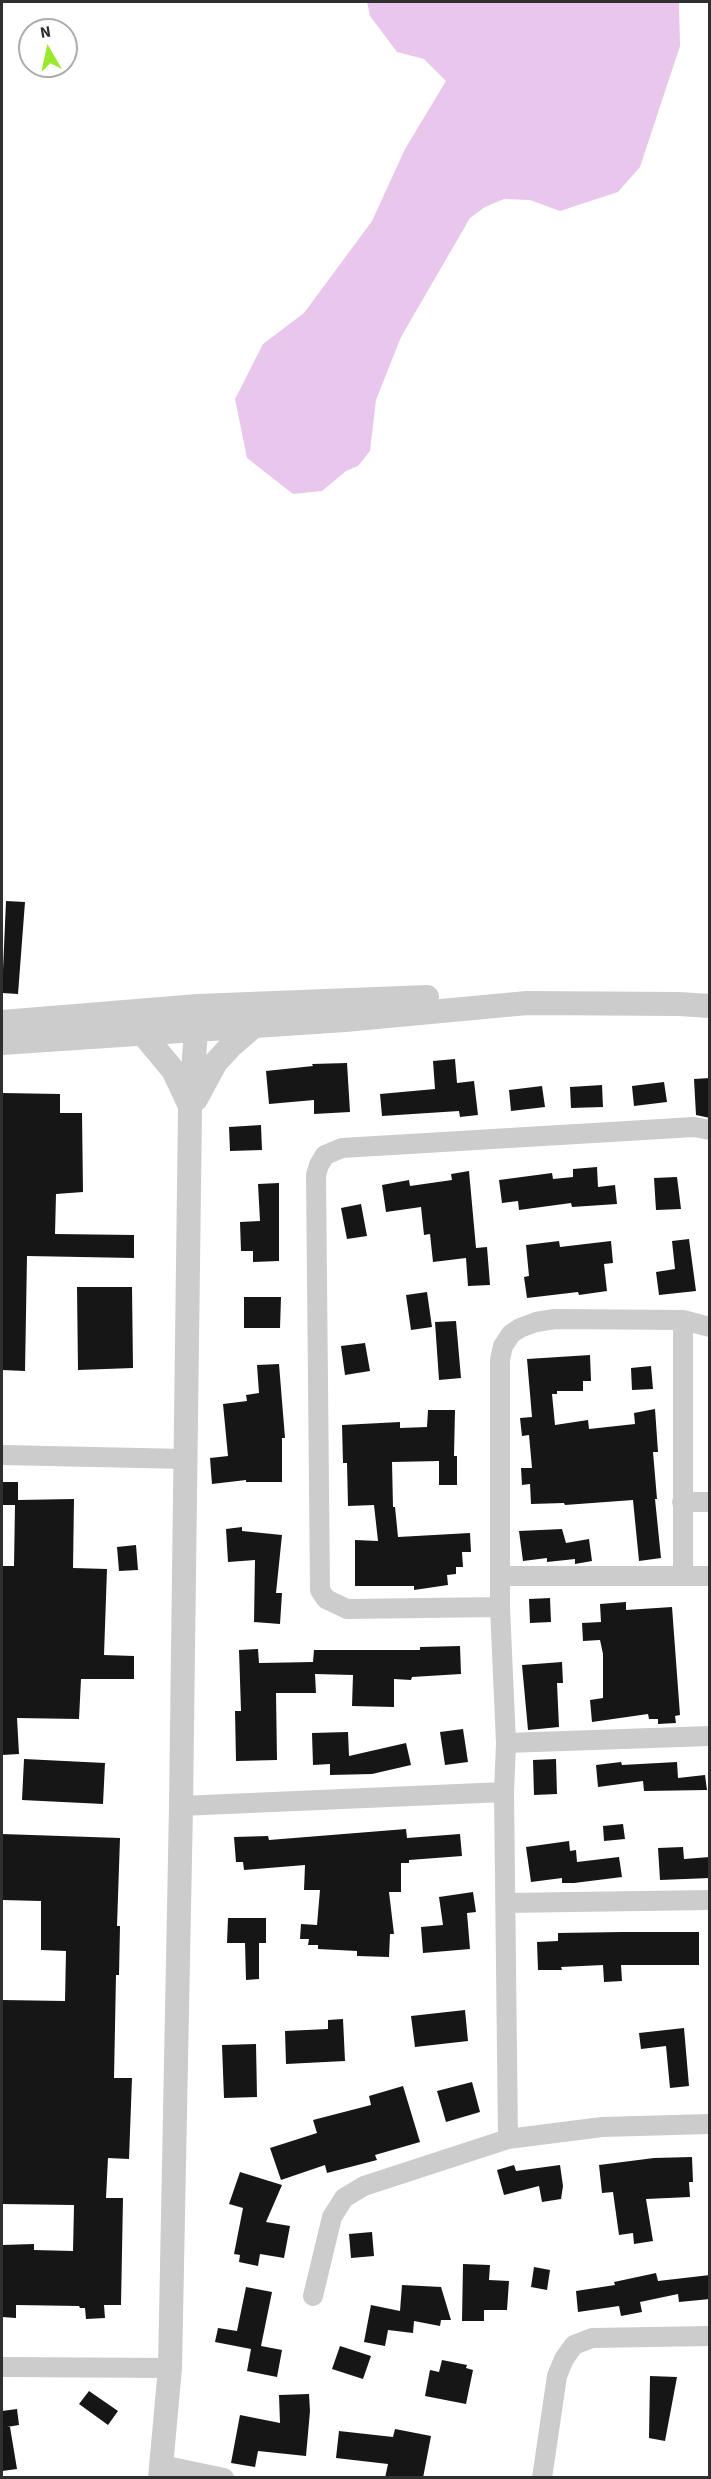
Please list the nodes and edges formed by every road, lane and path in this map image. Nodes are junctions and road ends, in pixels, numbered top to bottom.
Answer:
1 (527, 1004) junction
2 (198, 1006) junction
3 (710, 1006) edge
4 (2, 1022) edge
5 (254, 1026) junction
6 (196, 1030) junction
7 (143, 1034) junction
8 (2, 1043) edge
9 (190, 1110) junction
10 (710, 1130) edge
11 (683, 1320) junction
12 (710, 1327) edge
13 (2, 1455) edge
14 (186, 1459) junction
15 (682, 1502) junction
16 (710, 1502) edge
17 (501, 1576) junction
18 (683, 1576) junction
19 (710, 1576) edge
20 (500, 1607) junction
21 (710, 1736) edge
22 (506, 1743) junction
23 (504, 1792) junction
24 (181, 1806) junction
25 (710, 1900) edge
26 (505, 1903) junction
27 (710, 2124) edge
28 (508, 2139) junction
29 (313, 2296) dead end
30 (710, 2336) edge
31 (2, 2367) edge
32 (170, 2368) junction
33 (161, 2471) edge
34 (224, 2478) edge
35 (542, 2478) edge

1 - 2 street
1 - 3 street
1 - 5 street
2 - 4 street
2 - 6 street
5 - 6 street
5 - 9 street
6 - 7 street
6 - 9 street
7 - 8 street
7 - 9 street
9 - 14 street
10 - 20 street
11 - 12 street
11 - 15 street
11 - 17 street
13 - 14 street
14 - 24 street
15 - 16 street
15 - 18 street
17 - 18 street
17 - 20 street
18 - 19 street
20 - 22 street
21 - 22 street
22 - 23 street
23 - 24 street
23 - 26 street
24 - 32 street
25 - 26 street
26 - 28 street
27 - 28 street
28 - 29 street
30 - 35 street
31 - 32 street
32 - 33 street
33 - 34 street

